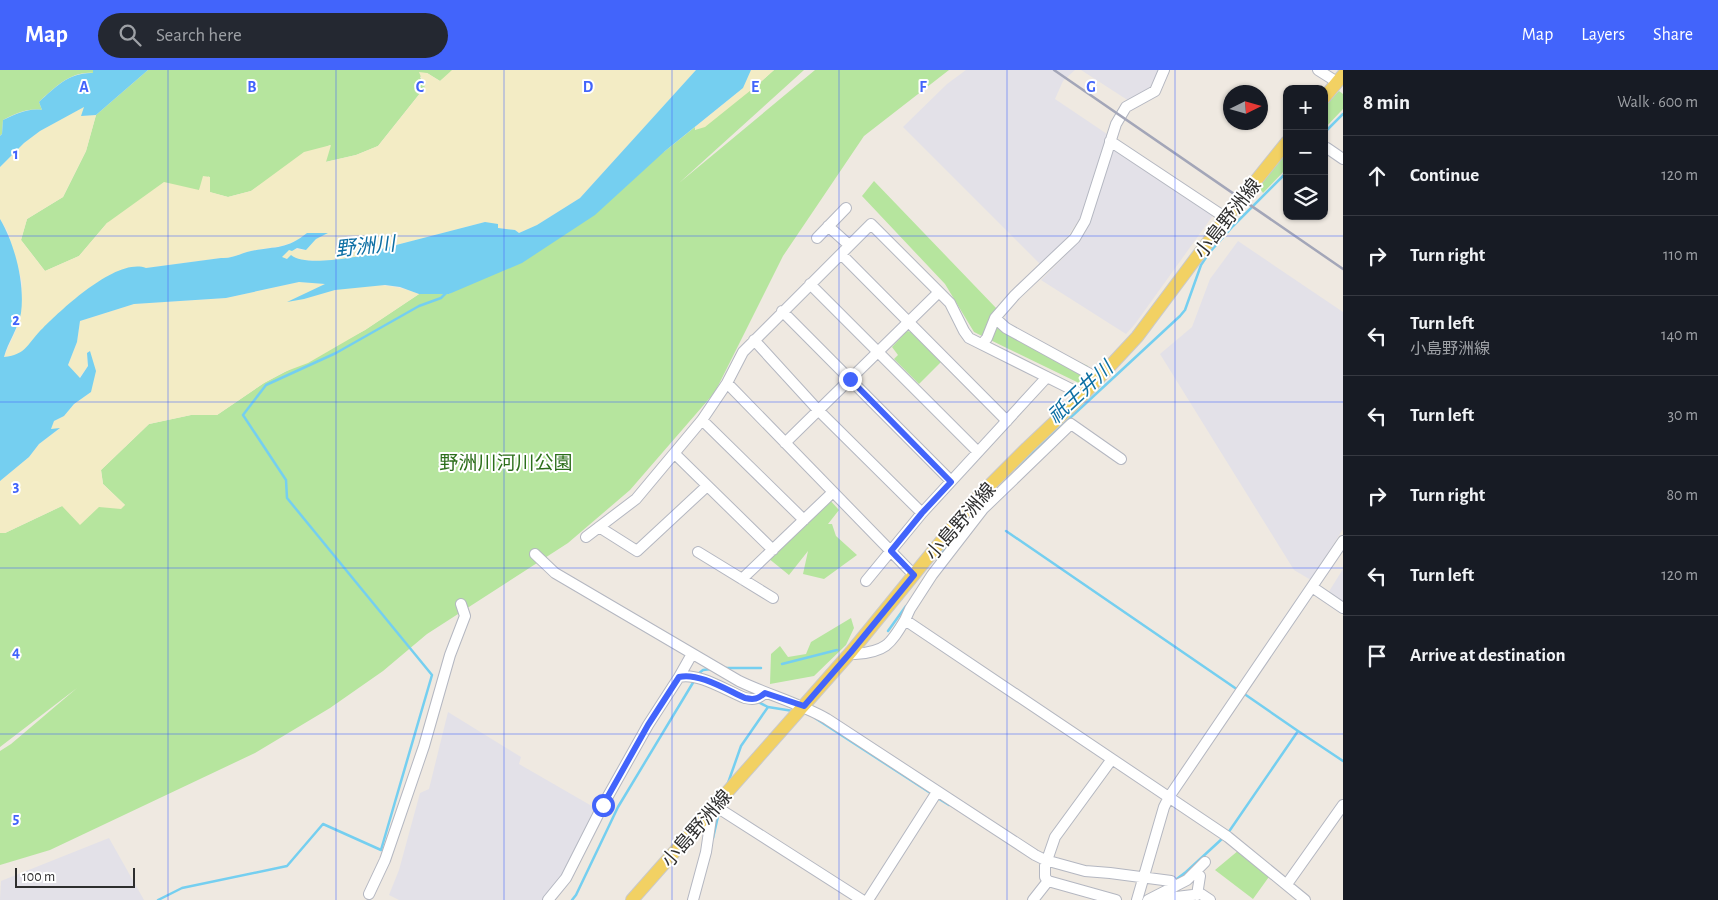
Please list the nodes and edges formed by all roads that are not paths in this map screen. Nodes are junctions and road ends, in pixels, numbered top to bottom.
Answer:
1 (1164, 70) edge
2 (1318, 70) edge
3 (1340, 79) edge
4 (1328, 93) edge
5 (1110, 142) junction
6 (1283, 147) edge
7 (1328, 149) edge
8 (1343, 159) edge
9 (846, 208) dead end
10 (1226, 218) junction
11 (828, 226) junction
12 (817, 238) dead end
13 (849, 245) junction
14 (841, 254) junction
15 (810, 284) junction
16 (939, 292) junction
17 (782, 312) junction
18 (995, 318) junction
19 (908, 322) junction
20 (754, 340) junction
21 (982, 344) junction
22 (878, 352) junction
23 (1048, 377) junction
24 (1099, 378) junction
25 (850, 379) junction
26 (727, 383) junction
27 (1083, 395) junction
28 (818, 410) junction
29 (702, 420) junction
30 (1007, 421) junction
31 (785, 443) junction
32 (978, 452) junction
33 (675, 454) junction
34 (1120, 459) dead end
35 (951, 482) junction
36 (707, 486) junction
37 (833, 492) junction
38 (922, 513) junction
39 (804, 520) junction
40 (599, 527) junction
41 (586, 536) dead end
42 (1343, 541) edge
43 (773, 550) junction
44 (891, 551) junction
45 (698, 552) dead end
46 (535, 554) dead end
47 (914, 575) junction
48 (742, 580) junction
49 (866, 581) dead end
50 (1312, 587) junction
51 (773, 598) dead end
52 (461, 604) dead end
53 (1343, 608) edge
54 (905, 620) junction
55 (851, 652) junction
56 (692, 654) junction
57 (679, 677) junction
58 (765, 693) junction
59 (804, 706) junction
60 (1112, 759) junction
61 (937, 792) junction
62 (1169, 797) junction
63 (1343, 805) edge
64 (715, 806) junction
65 (1046, 860) junction
66 (1205, 862) dead end
67 (1195, 872) junction
68 (1144, 878) junction
69 (1048, 881) junction
70 (1287, 884) junction
71 (1174, 887) junction
72 (369, 894) dead end
73 (1197, 895) junction
74 (548, 900) edge
75 (632, 900) edge
76 (693, 900) edge
77 (862, 900) edge
78 (868, 900) edge
79 (1032, 900) edge
80 (1116, 900) edge
81 (1137, 900) edge
82 (1148, 900) edge
83 (1210, 900) edge
84 (1306, 900) edge

1 - 5 street
2 - 3 street
3 - 4 main road
5 - 10 street
5 - 18 street
6 - 10 main road, 小島野洲線
7 - 8 street
9 - 11 street
10 - 24 main road, 小島野洲線
11 - 12 street
11 - 13 street
13 - 14 street
13 - 16 street
14 - 15 street
14 - 19 street
15 - 17 street
15 - 22 street
16 - 19 street
16 - 21 street
17 - 20 street
17 - 25 street
18 - 21 street
18 - 24 street
19 - 22 street
19 - 30 street
20 - 26 street
20 - 28 street
21 - 23 street
22 - 25 street
22 - 32 street
23 - 27 street
23 - 30 street
24 - 27 main road, 小島野洲線
25 - 28 street
25 - 35 street
26 - 29 street
26 - 31 street
27 - 47 main road, 小島野洲線
28 - 31 street
28 - 38 street
29 - 33 street
29 - 39 street
30 - 32 street
31 - 37 street
32 - 35 street
33 - 36 street
33 - 40 street
34 - 54 street
35 - 38 street
36 - 40 street
36 - 43 street
37 - 39 street
37 - 44 street
38 - 44 street
39 - 43 street
40 - 41 street
42 - 50 street
43 - 48 street
44 - 47 street
44 - 49 street
45 - 48 street
46 - 56 street
47 - 55 main road, 小島野洲線
48 - 51 street
50 - 53 street
50 - 62 street
52 - 72 street
54 - 55 street
54 - 60 street
55 - 59 main road, 小島野洲線
56 - 57 street
56 - 58 street
57 - 58 street
57 - 74 street
58 - 59 street
59 - 61 street
59 - 64 main road, 小島野洲線
60 - 62 street
60 - 65 street
61 - 65 street
61 - 78 street
62 - 68 street
62 - 70 street
63 - 70 street
64 - 75 main road, 小島野洲線
64 - 76 street
64 - 77 street
65 - 68 street
65 - 69 street
66 - 67 street
67 - 71 street
67 - 73 street
68 - 71 street
68 - 81 street
69 - 79 street
69 - 80 street
70 - 84 street
71 - 82 street
73 - 82 street
73 - 83 street

